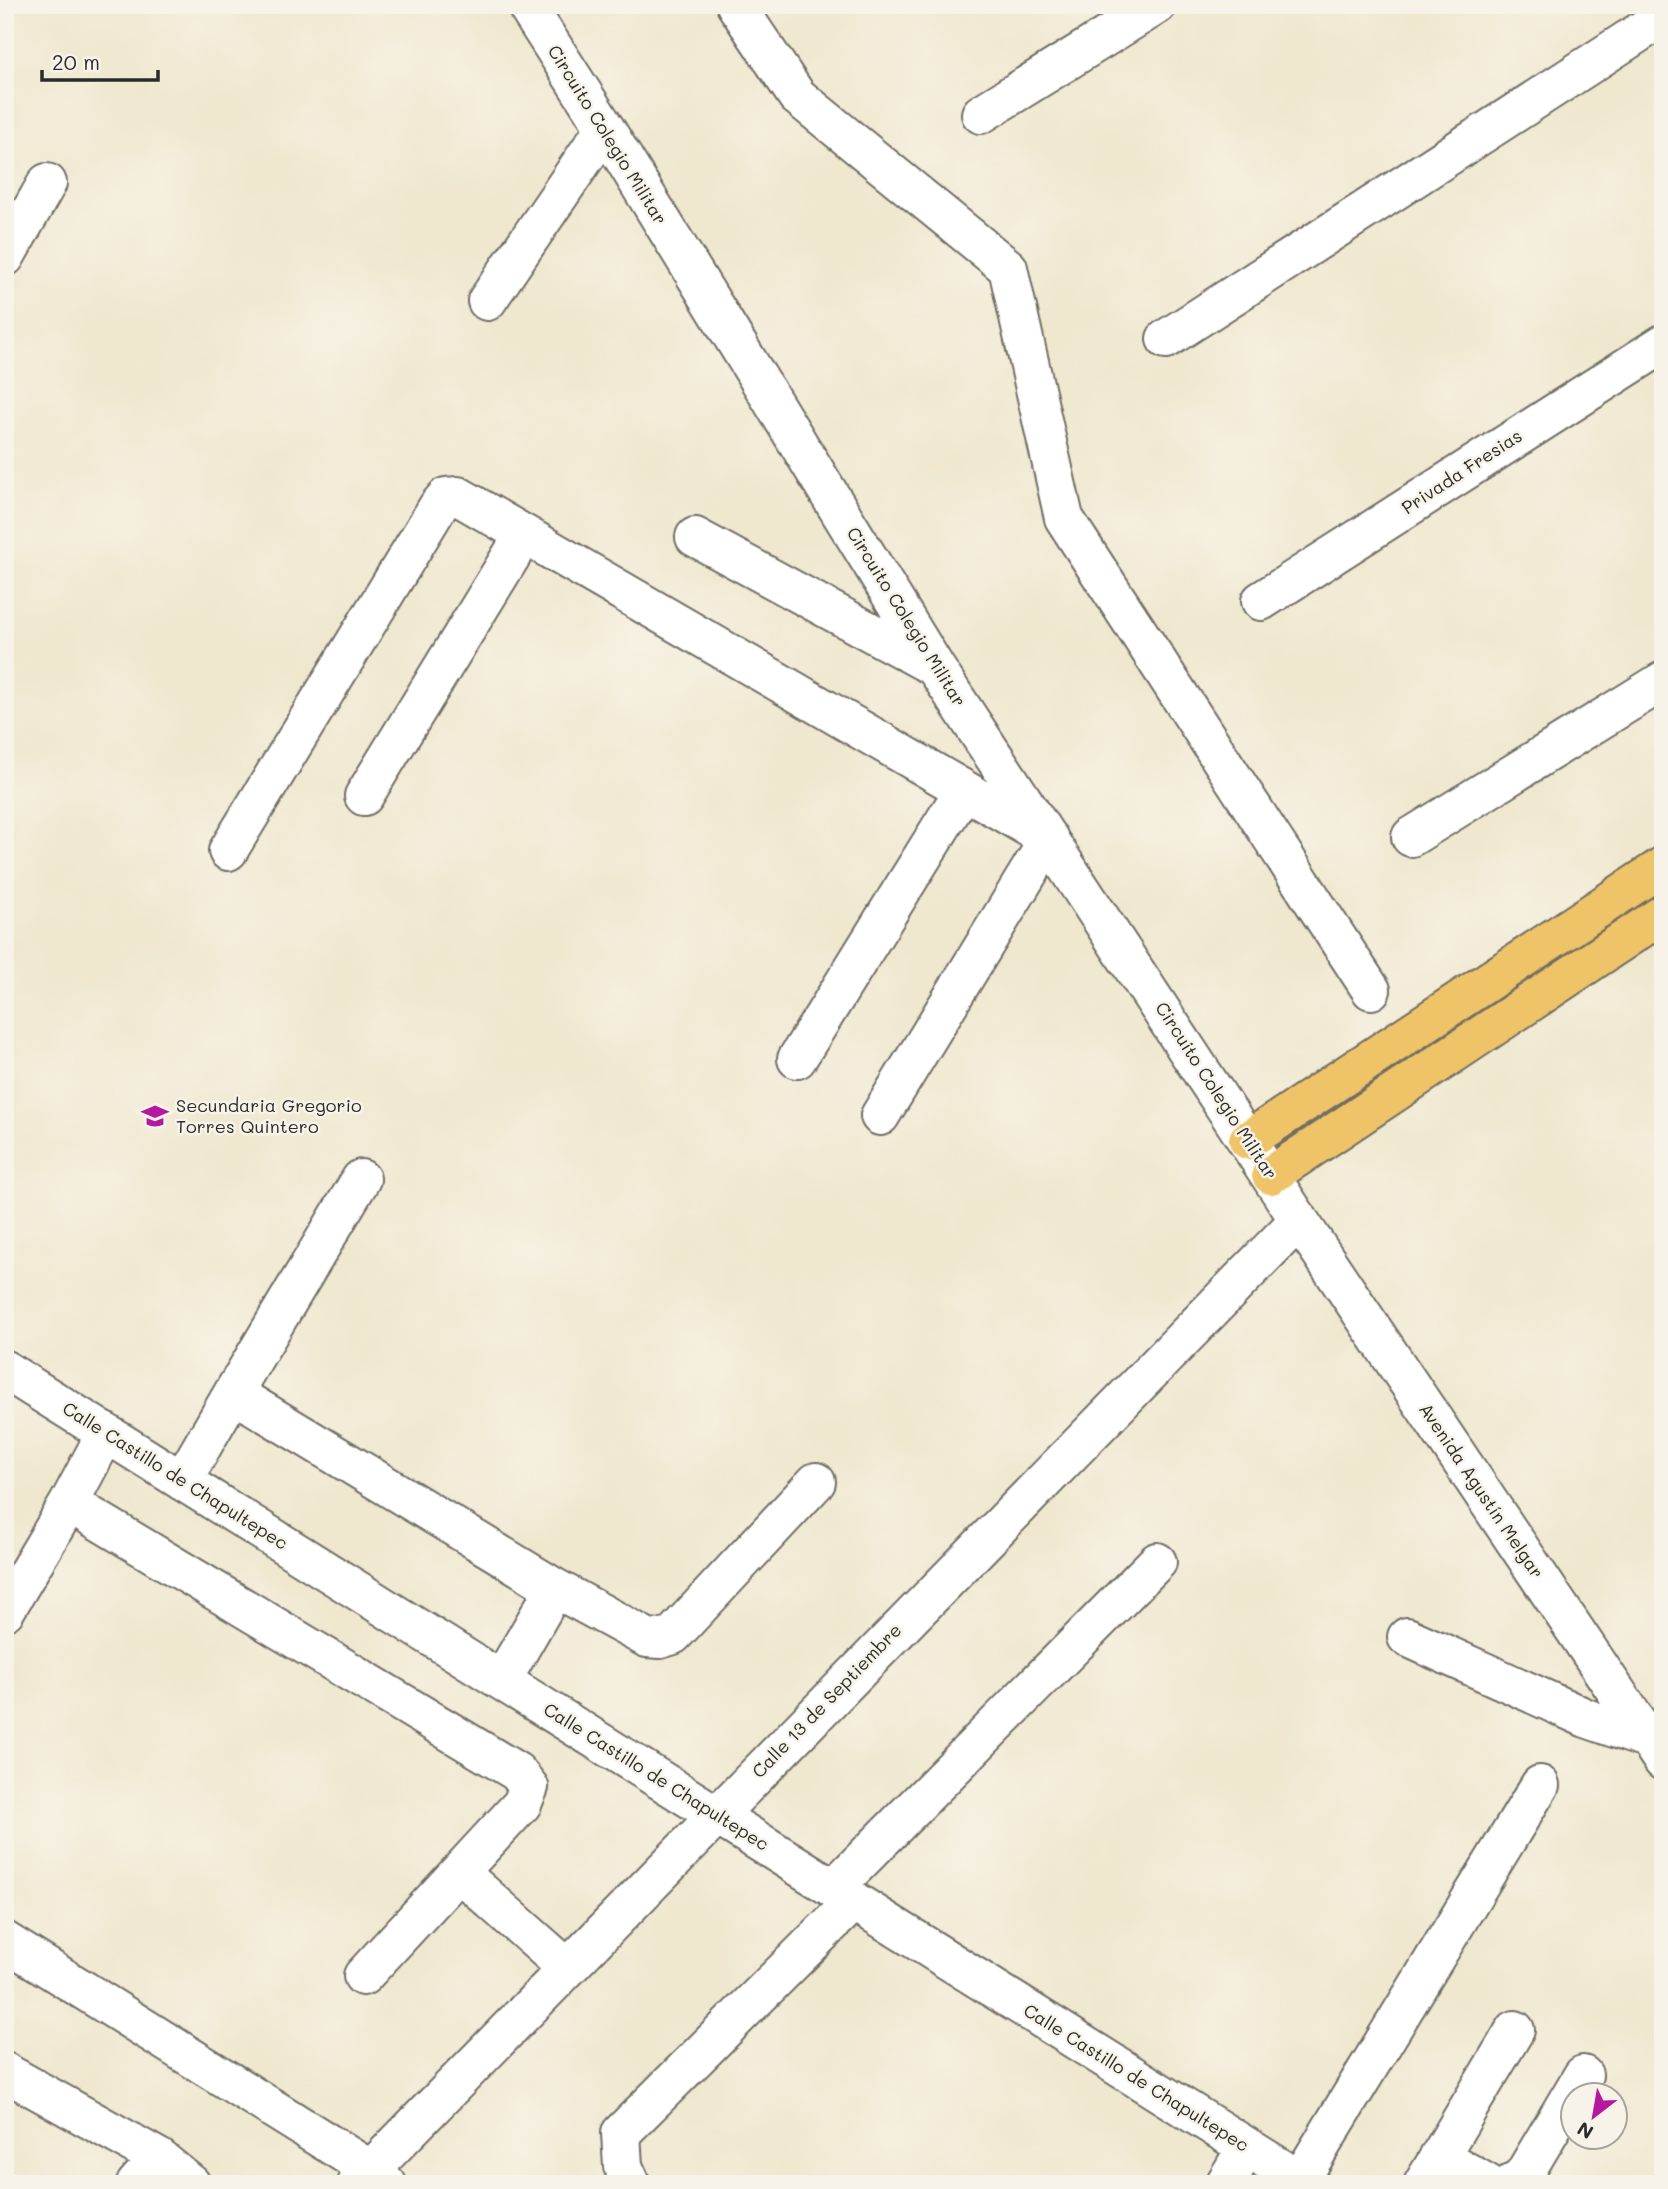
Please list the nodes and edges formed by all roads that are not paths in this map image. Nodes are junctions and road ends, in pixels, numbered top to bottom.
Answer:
1 (526, 5) edge
2 (736, 5) edge
3 (1157, 5) edge
4 (1663, 17) edge
5 (981, 114) dead end
6 (605, 128) junction
7 (47, 183) dead end
8 (5, 257) edge
9 (487, 301) dead end
10 (1166, 339) dead end
11 (1663, 344) edge
12 (524, 535) junction
13 (695, 537) dead end
14 (1261, 601) dead end
15 (935, 667) junction
16 (1663, 681) edge
17 (964, 790) junction
18 (365, 796) dead end
19 (1411, 837) dead end
20 (1049, 839) junction
21 (228, 851) dead end
22 (1663, 866) edge
23 (1663, 914) edge
24 (1371, 990) dead end
25 (797, 1059) dead end
26 (880, 1116) dead end
27 (1248, 1140) junction
28 (1271, 1175) junction
29 (361, 1179) dead end
30 (1299, 1220) junction
31 (5, 1370) edge
32 (233, 1393) junction
33 (106, 1433) junction
34 (182, 1481) junction
35 (816, 1482) dead end
36 (69, 1503) junction
37 (1157, 1562) dead end
38 (555, 1588) junction
39 (5, 1611) edge
40 (1406, 1637) dead end
41 (502, 1680) junction
42 (1656, 1751) edge
43 (1540, 1785) dead end
44 (716, 1814) junction
45 (460, 1873) junction
46 (844, 1895) junction
47 (5, 1941) edge
48 (567, 1968) junction
49 (363, 1976) dead end
50 (1515, 2030) dead end
51 (5, 2072) edge
52 (1583, 2075) dead end
53 (1247, 2147) junction
54 (1431, 2170) edge
55 (148, 2171) edge
56 (372, 2179) edge
57 (1303, 2182) edge
58 (191, 2184) edge
59 (631, 2184) edge
60 (1225, 2184) edge
61 (1488, 2184) edge
62 (1511, 2184) edge

1 - 6 street, Circuito Colegio Militar
2 - 24 street
3 - 5 street
4 - 10 street
6 - 9 street
6 - 15 street, Circuito Colegio Militar
7 - 8 street
11 - 14 street, Privada Fresias
12 - 17 street
12 - 18 street
12 - 21 street
13 - 15 street
15 - 20 street, Circuito Colegio Militar
16 - 19 street
17 - 20 street
17 - 25 street
20 - 26 street
20 - 27 street, Circuito Colegio Militar
22 - 27 main road
23 - 28 main road
27 - 28 street, Circuito Colegio Militar
28 - 30 street, Circuito Colegio Militar
29 - 32 street
30 - 42 street, Avenida Agustín Melgar
30 - 44 street, Calle 13 de Septiembre
31 - 33 street, Calle Castillo de Chapultepec
32 - 34 street
32 - 38 street
33 - 34 street, Calle Castillo de Chapultepec
33 - 36 street
34 - 41 street, Calle Castillo de Chapultepec
35 - 38 street
36 - 39 street
36 - 45 street
37 - 46 street
38 - 41 street
40 - 42 street
41 - 44 street, Calle Castillo de Chapultepec
43 - 57 street
44 - 46 street, Calle Castillo de Chapultepec
44 - 48 street, Calle 13 de Septiembre
45 - 48 street
45 - 49 street
46 - 53 street, Calle Castillo de Chapultepec
46 - 59 street
47 - 56 street
48 - 56 street, Calle 13 de Septiembre
50 - 54 street
51 - 55 street
52 - 62 street
53 - 57 street, Calle Castillo de Chapultepec
53 - 60 street
54 - 61 street
55 - 58 street

